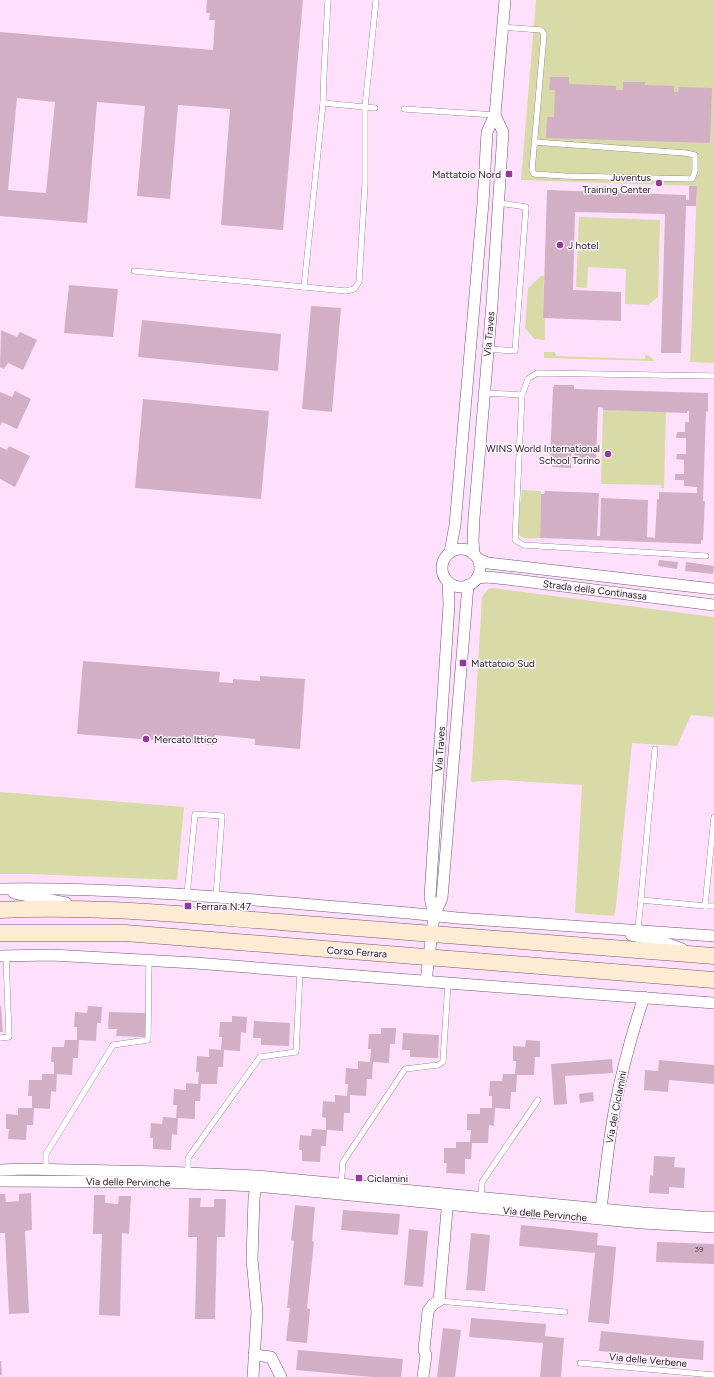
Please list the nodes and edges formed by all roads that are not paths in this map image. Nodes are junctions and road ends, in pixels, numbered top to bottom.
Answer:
1 (328, 0) edge
2 (376, 0) edge
3 (505, 0) edge
4 (502, 27) junction
5 (323, 103) junction
6 (365, 107) junction
7 (375, 108) dead end
8 (404, 109) dead end
9 (495, 115) junction
10 (534, 142) junction
11 (499, 203) junction
12 (134, 271) dead end
13 (304, 287) junction
14 (488, 349) junction
15 (714, 376) edge
16 (484, 393) junction
17 (522, 395) junction
18 (450, 552) junction
19 (476, 556) junction
20 (706, 556) dead end
21 (448, 582) junction
22 (472, 582) junction
23 (714, 589) edge
24 (714, 605) edge
25 (656, 749) dead end
26 (714, 817) edge
27 (0, 890) edge
28 (187, 895) junction
29 (216, 897) junction
30 (640, 900) junction
31 (705, 906) junction
32 (714, 906) edge
33 (0, 910) edge
34 (114, 911) junction
35 (434, 916) junction
36 (608, 928) junction
37 (638, 930) junction
38 (0, 933) edge
39 (432, 934) junction
40 (714, 936) edge
41 (3, 956) edge
42 (707, 956) edge
43 (428, 957) junction
44 (149, 960) junction
45 (300, 971) junction
46 (714, 980) edge
47 (426, 981) junction
48 (448, 983) junction
49 (644, 997) junction
50 (714, 1003) edge
51 (0, 1038) edge
52 (538, 1100) dead end
53 (0, 1170) edge
54 (46, 1170) junction
55 (188, 1173) junction
56 (0, 1181) edge
57 (256, 1181) junction
58 (341, 1184) junction
59 (480, 1197) junction
60 (448, 1200) junction
61 (600, 1214) junction
62 (714, 1217) edge
63 (643, 1218) junction
64 (714, 1227) edge
65 (439, 1301) junction
66 (565, 1312) dead end
67 (254, 1356) junction
68 (580, 1363) dead end
69 (714, 1375) edge
70 (253, 1377) edge
71 (281, 1377) edge
72 (423, 1377) edge

1 - 5 lane
2 - 6 lane
3 - 4 street, Via Traves
4 - 9 street, Via Traves
4 - 10 lane
5 - 6 lane
5 - 13 lane
6 - 7 lane
6 - 13 lane
8 - 9 lane
9 - 11 street, Via Traves
9 - 18 street, Via Traves
10 - 10 lane
11 - 14 street, Via Traves
11 - 14 lane
12 - 13 lane
14 - 16 street, Via Traves
15 - 17 lane
16 - 17 lane
16 - 19 street, Via Traves
17 - 20 lane
18 - 19 street
18 - 21 street
19 - 22 street
19 - 23 street, Strada della Continassa
21 - 22 street
21 - 35 street, Via Traves
22 - 24 street, Strada della Continassa
22 - 35 street, Via Traves
25 - 30 lane
26 - 31 lane
27 - 28 street
27 - 34 street
28 - 29 street
28 - 29 lane
29 - 35 street
30 - 31 lane
30 - 37 lane
31 - 32 lane
33 - 34 main road
34 - 39 main road
35 - 36 street
35 - 39 street, Via Traves
36 - 37 street
36 - 42 street
37 - 40 street
38 - 43 main road, Corso Ferrara
39 - 42 main road
39 - 43 street, Via Traves
41 - 44 street
41 - 51 lane
43 - 46 main road, Corso Ferrara
43 - 47 street, Via Traves
44 - 45 street
44 - 54 lane
45 - 47 street
45 - 55 lane
47 - 48 street
48 - 49 street
48 - 58 lane
49 - 50 street
49 - 61 street, Via dei Ciclamini
52 - 59 lane
53 - 54 street, Via delle Pervinche
54 - 55 street, Via delle Pervinche
55 - 57 street, Via delle Pervinche
56 - 57 street, Via delle Pervinche
57 - 58 street, Via delle Pervinche
57 - 60 street, Via delle Pervinche
57 - 67 street
58 - 60 street, Via delle Pervinche
59 - 60 street, Via delle Pervinche
59 - 61 street, Via delle Pervinche
60 - 61 street, Via delle Pervinche
60 - 65 street
61 - 63 street, Via delle Pervinche
62 - 63 street, Via delle Pervinche
63 - 64 street, Via delle Pervinche
65 - 66 lane
65 - 72 street
67 - 70 street
67 - 71 street
68 - 69 lane, Via delle Verbene

